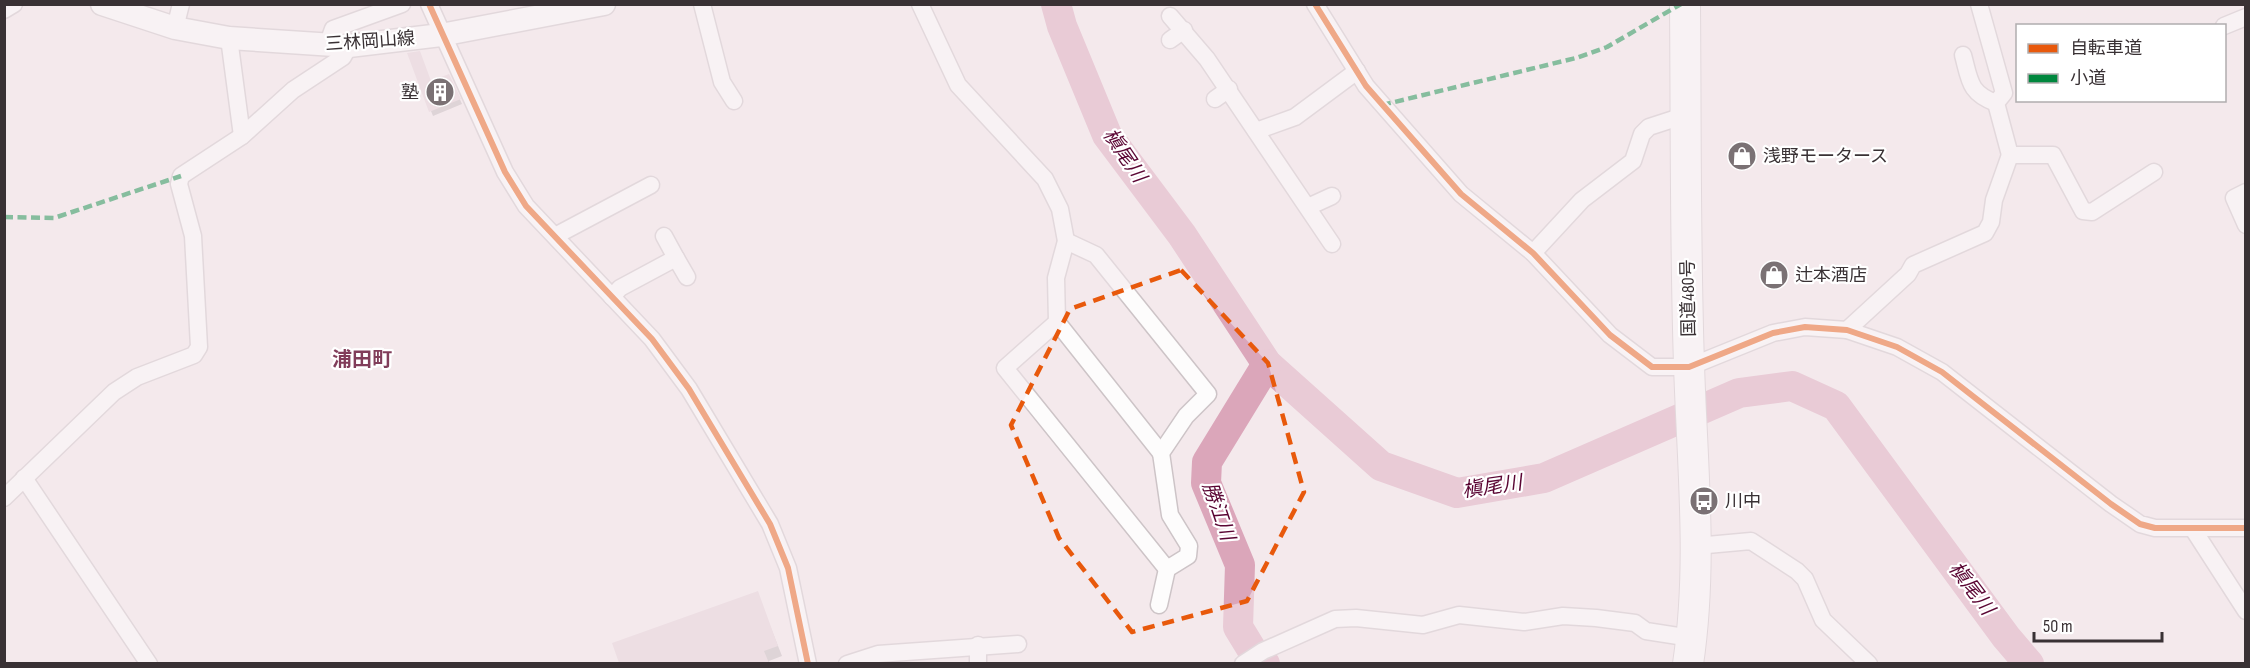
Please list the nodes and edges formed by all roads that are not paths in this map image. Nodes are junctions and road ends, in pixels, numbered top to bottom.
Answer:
1 (14, 4) edge
2 (102, 4) edge
3 (181, 4) edge
4 (402, 4) edge
5 (429, 4) edge
6 (604, 4) edge
7 (702, 4) edge
8 (920, 4) edge
9 (1315, 4) edge
10 (1685, 4) edge
11 (1979, 4) edge
12 (4, 10) edge
13 (1170, 16) dead end
14 (2246, 17) edge
15 (2226, 25) edge
16 (175, 28) junction
17 (1184, 30) junction
18 (441, 35) junction
19 (229, 38) junction
20 (1170, 40) dead end
21 (338, 46) junction
22 (1963, 55) dead end
23 (1357, 71) junction
24 (735, 101) dead end
25 (1996, 103) junction
26 (1686, 115) junction
27 (1256, 131) junction
28 (242, 136) junction
29 (2010, 155) junction
30 (2154, 172) dead end
31 (651, 185) dead end
32 (2246, 192) edge
33 (1332, 196) dead end
34 (1308, 207) junction
35 (2246, 225) edge
36 (555, 236) junction
37 (664, 236) dead end
38 (1066, 241) junction
39 (1332, 244) dead end
40 (1533, 252) junction
41 (676, 258) junction
42 (687, 277) dead end
43 (612, 297) junction
44 (1056, 322) junction
45 (1847, 330) junction
46 (1689, 377) junction
47 (1161, 453) junction
48 (24, 478) junction
49 (4, 498) edge
50 (2246, 528) edge
51 (2193, 529) junction
52 (1696, 546) junction
53 (1167, 569) junction
54 (1159, 605) dead end
55 (2246, 611) edge
56 (1018, 644) dead end
57 (978, 645) junction
58 (1690, 651) edge
59 (1252, 657) edge
60 (149, 663) edge
61 (808, 663) edge
62 (847, 663) edge
63 (978, 663) edge
64 (1869, 663) edge

1 - 12 street
2 - 16 main road, 三林岡山線
3 - 16 street
4 - 21 street
5 - 18 street
6 - 18 main road, 三林岡山線
7 - 24 street
8 - 38 street
9 - 23 street
10 - 26 highway, 国道480号
11 - 25 street
13 - 17 street
14 - 15 street
16 - 19 main road, 三林岡山線
17 - 20 street
17 - 27 street
18 - 21 main road, 三林岡山線
18 - 36 street
19 - 21 main road, 三林岡山線
19 - 28 street
21 - 28 street
22 - 25 street
23 - 27 street
23 - 40 street
25 - 29 street
26 - 40 street
26 - 46 highway, 国道480号
27 - 34 street
28 - 48 street
29 - 30 street
29 - 45 street
31 - 36 street
32 - 35 street
33 - 34 street
34 - 39 street
36 - 43 street
37 - 41 street
38 - 44 street
38 - 47 street
40 - 46 street
41 - 42 street
41 - 43 street
43 - 61 street
44 - 47 street
44 - 53 street
45 - 46 street
45 - 51 street
46 - 52 highway, 国道480号
47 - 53 street
48 - 49 street
48 - 60 street
50 - 51 street
51 - 55 street
52 - 58 highway, 国道480号
52 - 64 street
53 - 54 street
56 - 57 street
57 - 62 street
57 - 63 street
58 - 59 street

